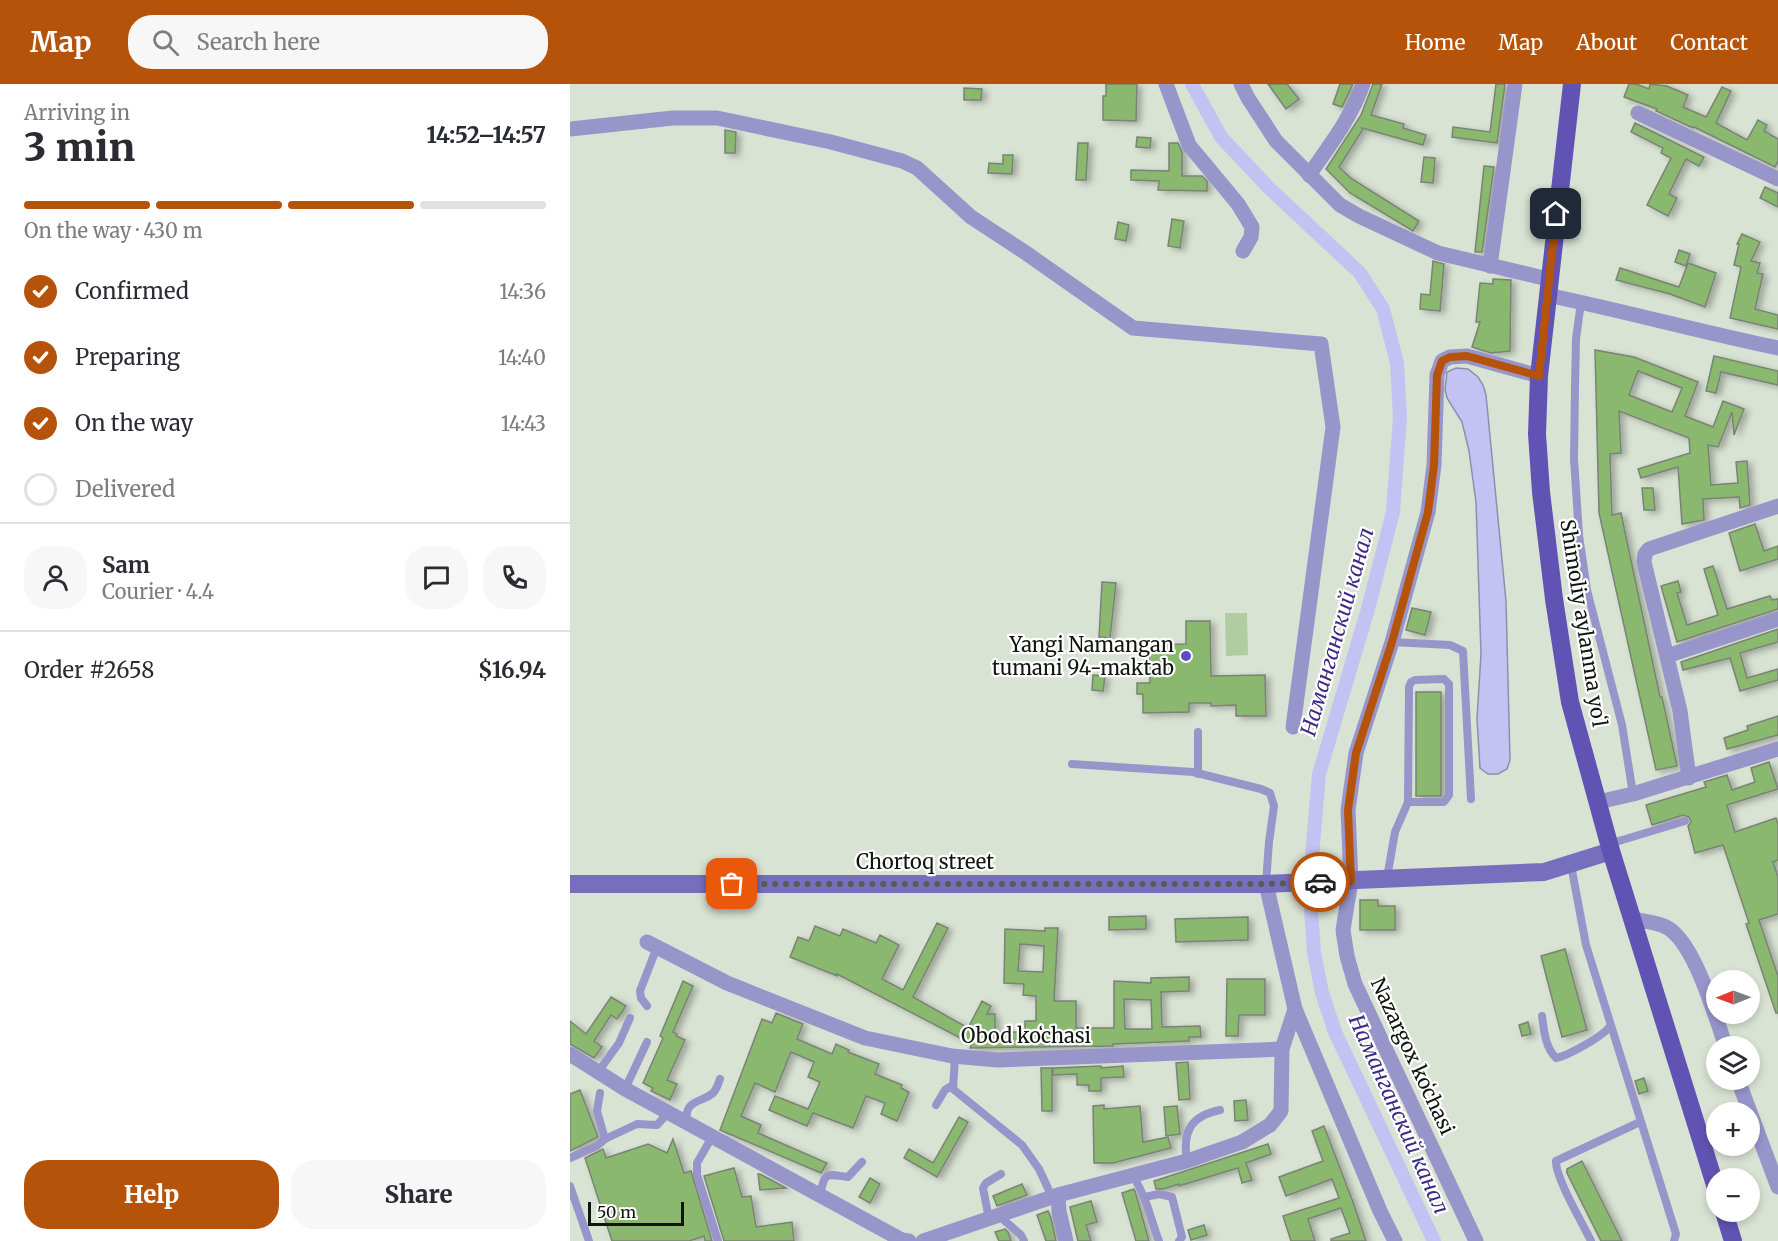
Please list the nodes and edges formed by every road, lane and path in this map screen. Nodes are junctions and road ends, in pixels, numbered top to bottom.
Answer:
1 (1166, 84) edge
2 (1242, 84) edge
3 (1363, 84) edge
4 (1515, 84) edge
5 (1572, 84) edge
6 (1638, 113) dead end
7 (570, 129) edge
8 (1309, 175) junction
9 (1778, 179) edge
10 (1243, 251) dead end
11 (1490, 266) junction
12 (1548, 287) junction
13 (1581, 302) junction
14 (1778, 348) edge
15 (1539, 376) junction
16 (1778, 506) edge
17 (1778, 619) edge
18 (1392, 642) junction
19 (1667, 656) junction
20 (1293, 726) dead end
21 (1198, 732) dead end
22 (1778, 749) edge
23 (1072, 764) dead end
24 (1198, 774) junction
25 (1689, 778) junction
26 (1634, 794) junction
27 (1472, 799) dead end
28 (1408, 802) junction
29 (1598, 802) junction
30 (1685, 821) dead end
31 (1610, 848) junction
32 (1571, 864) junction
33 (1387, 880) junction
34 (1347, 881) junction
35 (570, 884) edge
36 (1273, 884) junction
37 (1632, 919) junction
38 (652, 944) joint
39 (647, 1006) dead end
40 (1295, 1009) junction
41 (1542, 1016) dead end
42 (630, 1018) dead end
43 (1610, 1026) junction
44 (1722, 1036) edge
45 (647, 1042) dead end
46 (1282, 1049) junction
47 (570, 1053) edge
48 (955, 1057) junction
49 (597, 1072) junction
50 (720, 1079) dead end
51 (952, 1084) junction
52 (625, 1089) junction
53 (1742, 1090) edge
54 (600, 1093) dead end
55 (936, 1105) dead end
56 (1220, 1110) dead end
57 (668, 1113) junction
58 (1640, 1122) junction
59 (687, 1123) junction
60 (712, 1137) junction
61 (605, 1139) junction
62 (570, 1158) edge
63 (1187, 1161) junction
64 (862, 1162) dead end
65 (1710, 1168) edge
66 (1001, 1174) dead end
67 (1132, 1175) junction
68 (570, 1186) edge
69 (1778, 1187) edge
70 (820, 1195) junction
71 (1055, 1196) junction
72 (1145, 1197) junction
73 (993, 1217) junction
74 (1727, 1222) edge
75 (887, 1237) edge
76 (589, 1241) edge
77 (718, 1241) edge
78 (909, 1241) edge
79 (923, 1241) edge
80 (1024, 1241) edge
81 (1066, 1241) edge
82 (1159, 1241) edge
83 (1179, 1241) edge
84 (1395, 1241) edge
85 (1476, 1241) edge
86 (1591, 1241) edge
87 (1674, 1241) edge
88 (1733, 1241) edge

1 - 10 street
2 - 8 street
3 - 8 street
4 - 11 street
5 - 12 main road, Shimoliy aylanma yoʻl
6 - 9 street
7 - 20 street
8 - 11 street
11 - 12 street
12 - 13 street
12 - 15 main road, Shimoliy aylanma yoʻl
13 - 14 street
13 - 26 lane
15 - 18 street, Nazargox koʻchasi
15 - 29 main road, Shimoliy aylanma yoʻl
16 - 19 street
17 - 19 street
18 - 27 lane
18 - 34 street, Nazargox koʻchasi
19 - 25 street
21 - 24 lane
22 - 25 street
23 - 24 lane
24 - 36 lane
25 - 26 street
26 - 29 street
28 - 28 lane
28 - 33 lane
29 - 31 main road, Shimoliy aylanma yoʻl
30 - 31 lane
31 - 32 main road, Chortoq street
31 - 37 main road, Shimoliy aylanma yoʻl
32 - 33 main road, Chortoq street
32 - 43 lane
33 - 34 main road, Chortoq street
34 - 36 main road, Chortoq street
34 - 85 street, Nazargox koʻchasi
35 - 36 main road, Chortoq street
36 - 40 street
37 - 44 street
37 - 65 main road, Shimoliy aylanma yoʻl
38 - 39 lane
38 - 48 street, Obod koʻchasi
40 - 46 street
40 - 84 street
41 - 43 lane
42 - 49 lane
43 - 58 lane
45 - 52 lane
46 - 48 street, Obod koʻchasi
46 - 63 street
47 - 49 street
48 - 51 lane
49 - 52 street
50 - 59 lane
51 - 55 lane
51 - 71 lane
52 - 57 street
53 - 69 street
54 - 61 lane
56 - 63 lane
57 - 59 street
57 - 61 lane
58 - 86 lane
58 - 87 lane
59 - 60 street
60 - 70 street
60 - 77 lane
61 - 62 lane
63 - 67 street
64 - 70 lane
66 - 73 lane
67 - 71 street
67 - 72 lane
68 - 76 lane
70 - 75 street
71 - 73 street
71 - 81 street
72 - 82 lane
72 - 83 lane
73 - 79 street
73 - 80 lane
74 - 88 main road
75 - 78 street

